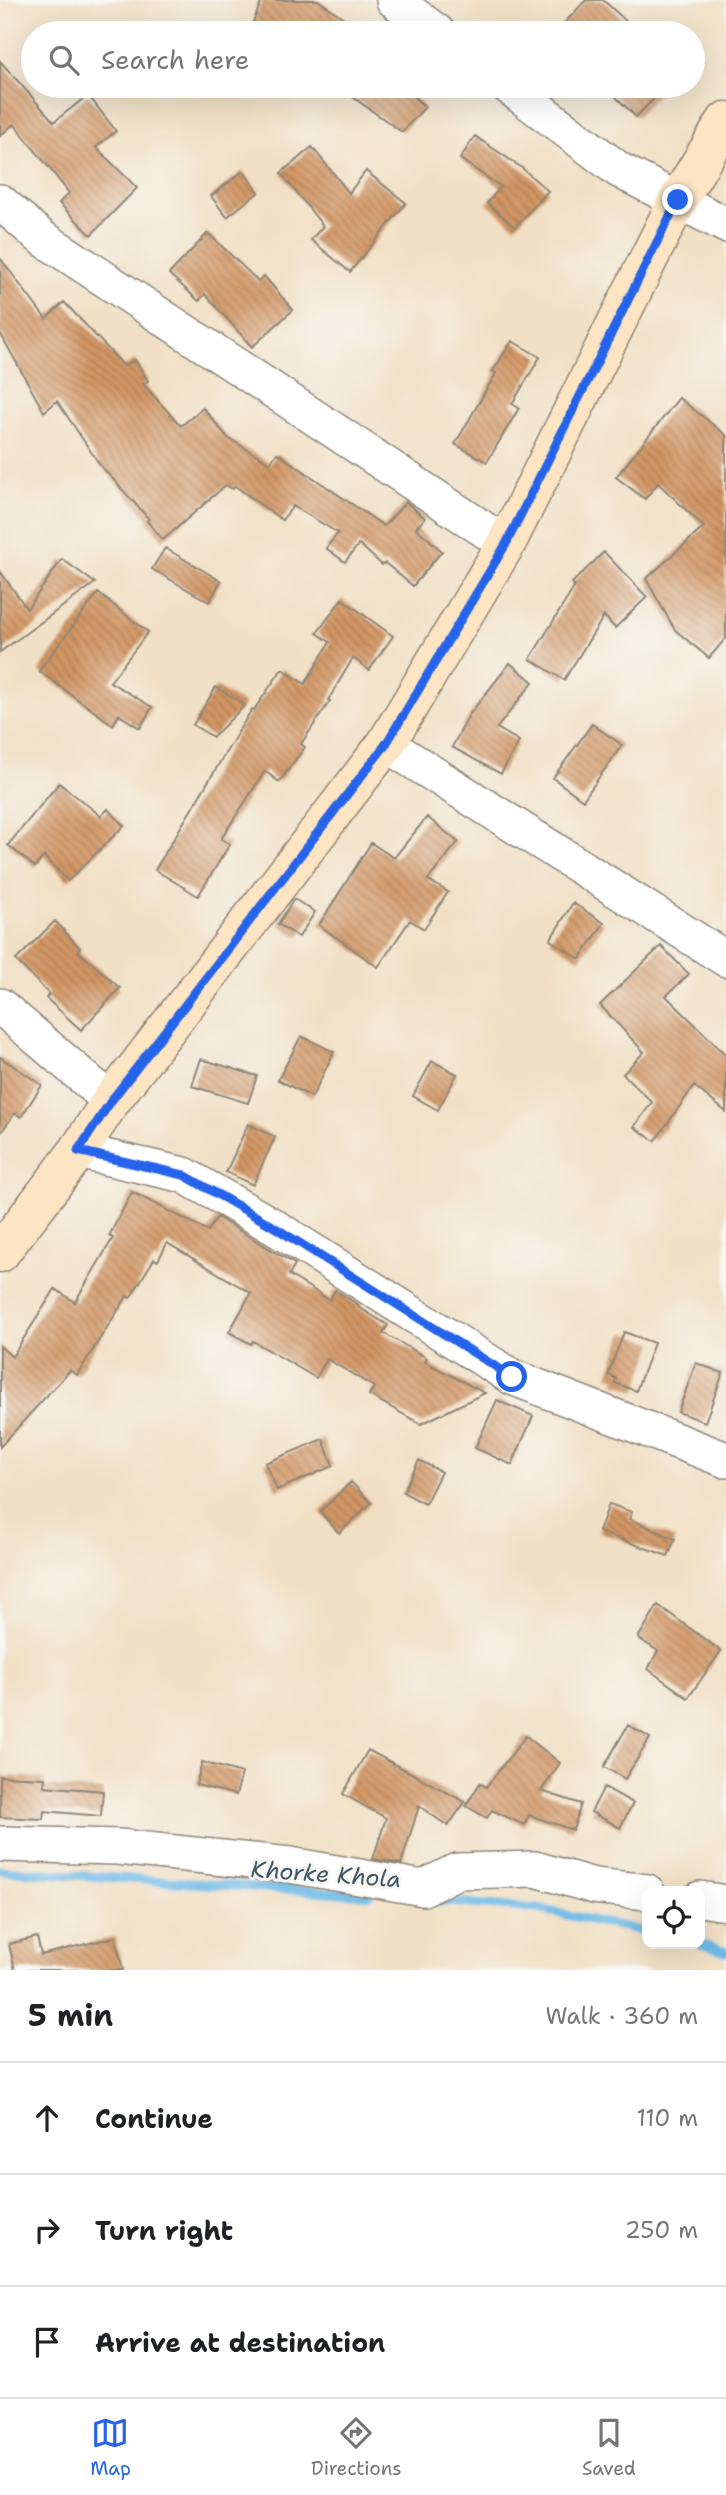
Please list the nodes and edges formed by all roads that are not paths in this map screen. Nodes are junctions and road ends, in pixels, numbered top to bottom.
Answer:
1 (394, 0) edge
2 (422, 21) edge
3 (524, 98) edge
4 (726, 121) edge
5 (678, 200) junction
6 (0, 201) edge
7 (726, 225) edge
8 (506, 544) junction
9 (386, 744) junction
10 (726, 959) edge
11 (0, 1006) edge
12 (111, 1101) junction
13 (78, 1151) junction
14 (0, 1253) edge
15 (726, 1460) edge
16 (0, 1844) edge
17 (642, 1891) edge
18 (705, 1900) edge
19 (726, 1903) edge

1 - 2 street
3 - 5 street
4 - 5 main road
5 - 7 street
5 - 8 main road
6 - 8 street
8 - 9 main road
9 - 10 street
9 - 12 main road
11 - 12 street
12 - 13 main road
13 - 14 main road
13 - 15 street
16 - 17 street
18 - 19 street

